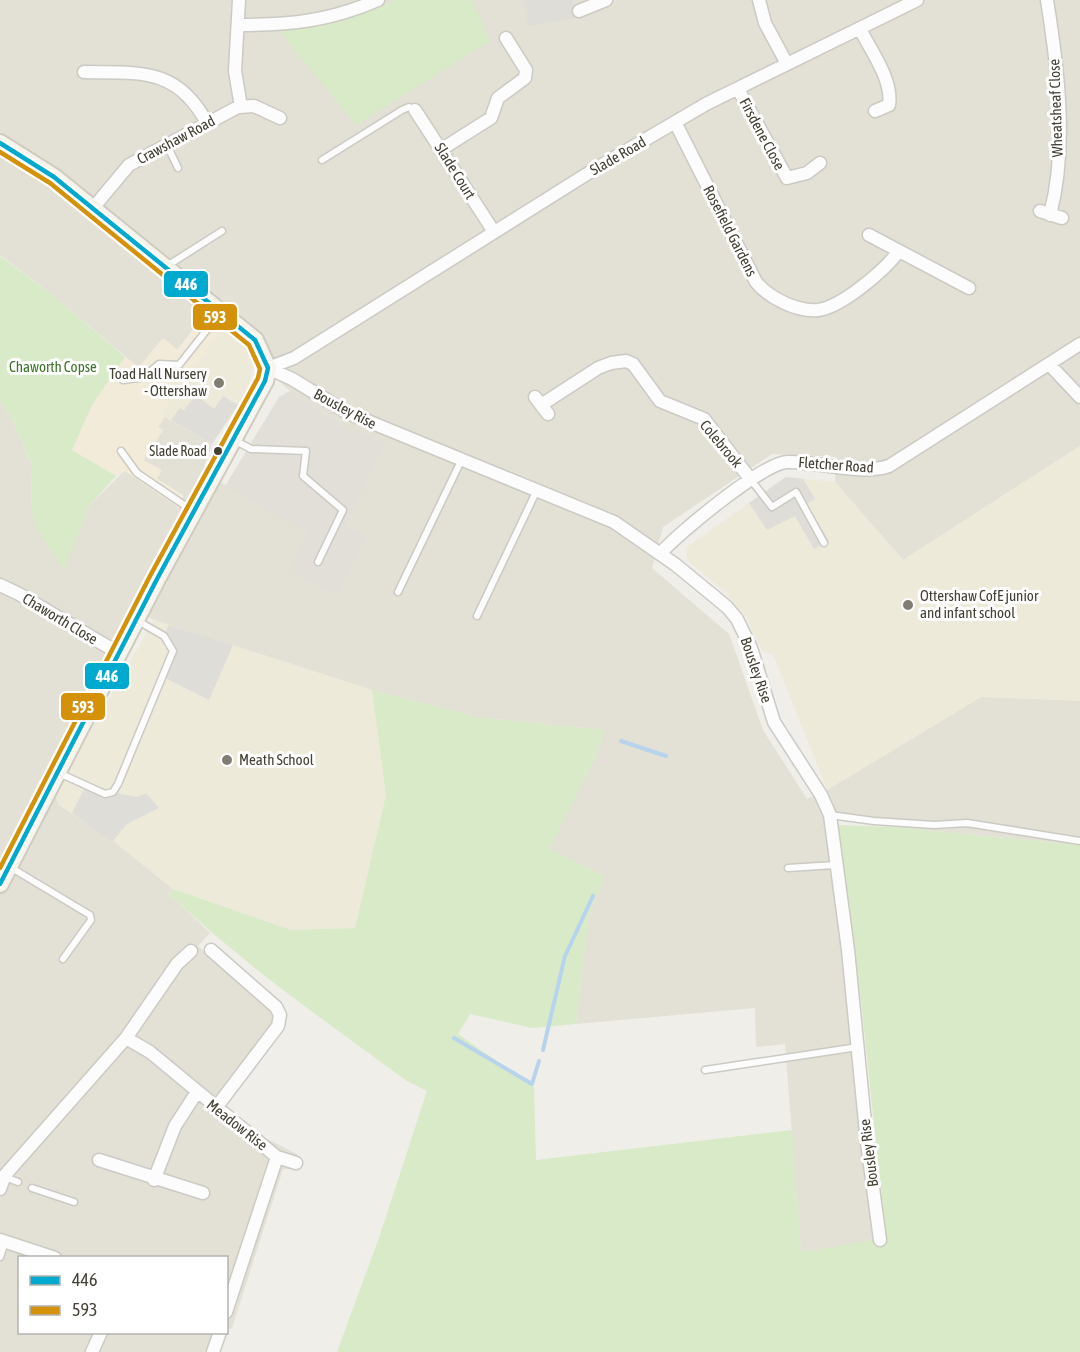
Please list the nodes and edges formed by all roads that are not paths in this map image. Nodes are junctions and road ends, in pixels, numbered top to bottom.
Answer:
1 (239, 0) edge
2 (378, 0) edge
3 (606, 0) edge
4 (759, 0) edge
5 (917, 0) edge
6 (1047, 0) edge
7 (579, 11) dead end
8 (238, 24) junction
9 (860, 28) junction
10 (506, 38) dead end
11 (788, 64) junction
12 (84, 72) dead end
13 (738, 88) junction
14 (241, 107) junction
15 (415, 110) joint
16 (875, 111) dead end
17 (280, 118) dead end
18 (675, 122) junction
19 (207, 123) junction
20 (0, 143) edge
21 (167, 144) junction
22 (442, 149) junction
23 (322, 160) dead end
24 (820, 163) dead end
25 (178, 168) dead end
26 (93, 208) junction
27 (1050, 215) dead end
28 (222, 231) dead end
29 (494, 232) junction
30 (869, 235) dead end
31 (899, 251) junction
32 (166, 267) junction
33 (969, 288) dead end
34 (221, 312) junction
35 (1080, 344) edge
36 (1049, 364) junction
37 (268, 368) junction
38 (123, 380) dead end
39 (1080, 397) edge
40 (541, 405) dead end
41 (234, 440) junction
42 (121, 451) dead end
43 (461, 461) junction
44 (751, 480) junction
45 (537, 490) junction
46 (194, 511) junction
47 (825, 543) dead end
48 (660, 554) junction
49 (318, 562) dead end
50 (0, 585) edge
51 (398, 592) dead end
52 (477, 616) dead end
53 (136, 621) junction
54 (120, 654) junction
55 (58, 773) junction
56 (830, 815) junction
57 (1080, 841) edge
58 (835, 865) junction
59 (9, 867) junction
60 (788, 868) dead end
61 (0, 884) edge
62 (211, 950) dead end
63 (191, 951) dead end
64 (63, 959) dead end
65 (126, 1038) junction
66 (858, 1047) junction
67 (705, 1070) dead end
68 (197, 1092) junction
69 (215, 1109) junction
70 (277, 1156) junction
71 (99, 1160) dead end
72 (296, 1163) dead end
73 (154, 1180) junction
74 (2, 1182) edge
75 (18, 1182) dead end
76 (32, 1188) dead end
77 (203, 1193) dead end
78 (74, 1202) dead end
79 (880, 1240) dead end
80 (2, 1241) edge
81 (52, 1256) edge
82 (0, 1257) edge
83 (228, 1309) edge
84 (100, 1334) edge
85 (219, 1334) edge
86 (92, 1352) edge
87 (213, 1352) edge

1 - 8 street
2 - 8 street
3 - 7 street
4 - 11 street
5 - 9 street, Slade Road
6 - 27 street, Wheatsheaf Close
8 - 14 street
9 - 11 street, Slade Road
9 - 16 street
10 - 22 street
11 - 13 street, Slade Road
12 - 19 street
13 - 18 street, Slade Road
13 - 24 street, Firsdene Close
14 - 17 street
14 - 19 street, Crawshaw Road
15 - 22 street, Slade Court
15 - 23 lane
18 - 29 street, Slade Road
18 - 31 street, Rosefield Gardens
19 - 21 street, Crawshaw Road
20 - 26 street
21 - 25 lane
21 - 26 street, Crawshaw Road
22 - 29 street, Slade Court
26 - 32 street
28 - 32 lane
29 - 37 street, Slade Road
30 - 31 street
31 - 33 street
32 - 34 street
34 - 37 street
34 - 38 lane
35 - 36 street, Fletcher Road
36 - 39 street
36 - 44 street, Fletcher Road
37 - 41 street
37 - 43 street, Bousley Rise
40 - 44 street, Colebrook
41 - 46 street
41 - 49 lane
42 - 46 lane
43 - 45 street, Bousley Rise
43 - 51 lane
44 - 47 lane
44 - 48 street, Fletcher Road
45 - 48 street, Bousley Rise
45 - 52 lane
46 - 53 street
48 - 56 street, Bousley Rise
50 - 54 street, Chaworth Close
53 - 54 street
53 - 55 lane
54 - 55 street
55 - 59 street
56 - 57 lane
56 - 58 street, Bousley Rise
58 - 60 lane
58 - 66 street, Bousley Rise
59 - 61 street
59 - 64 lane
62 - 69 street
63 - 65 street
65 - 68 street, Meadow Rise
65 - 74 street
66 - 67 lane
66 - 79 street, Bousley Rise
68 - 69 street, Meadow Rise
68 - 73 street
69 - 70 street, Meadow Rise
70 - 72 street
70 - 83 street, Meadow Rise
71 - 73 street
73 - 77 street
74 - 75 lane
76 - 78 lane
80 - 81 street
80 - 82 lane
84 - 86 street
85 - 87 street

